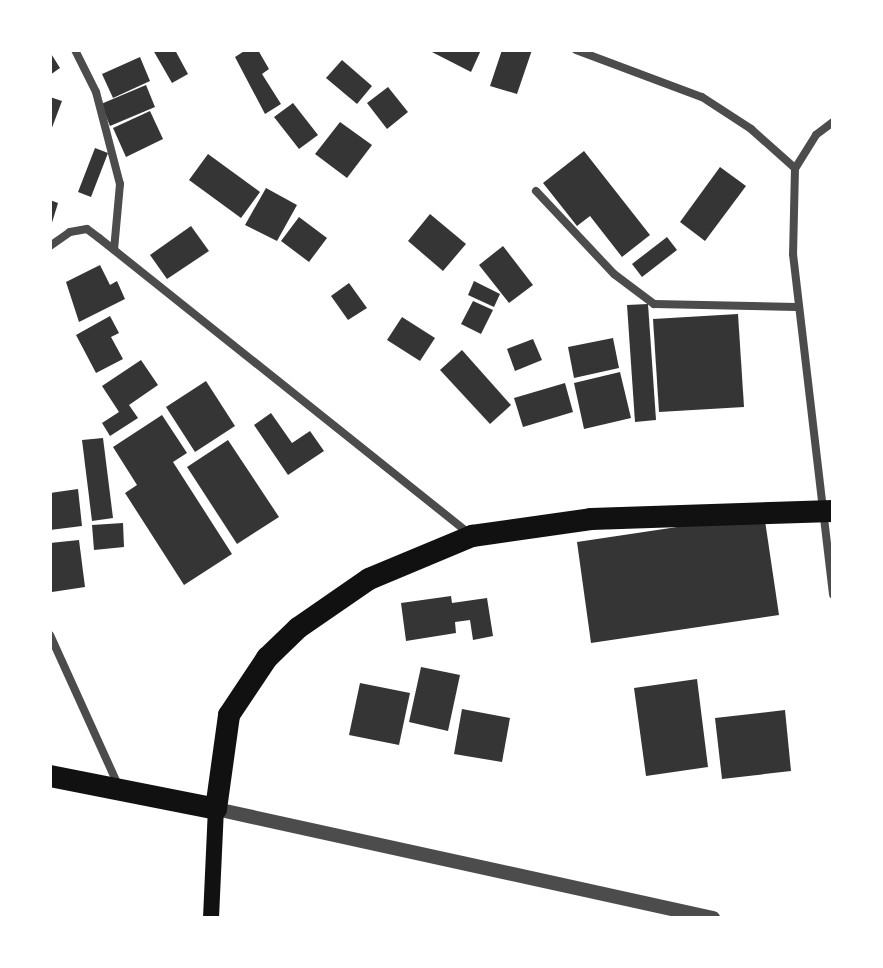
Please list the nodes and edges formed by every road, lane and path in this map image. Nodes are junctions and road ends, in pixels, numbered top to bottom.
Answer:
1 (75, 50) edge
2 (576, 50) edge
3 (833, 122) edge
4 (795, 168) junction
5 (536, 191) dead end
6 (50, 246) edge
7 (114, 250) junction
8 (796, 307) junction
9 (828, 511) edge
10 (472, 536) junction
11 (833, 595) edge
12 (50, 635) edge
13 (50, 776) edge
14 (121, 792) junction
15 (216, 809) junction
16 (211, 918) edge
17 (713, 918) edge

1 - 7 street
2 - 4 street
3 - 4 street
4 - 8 street
5 - 8 street
6 - 7 street
7 - 10 street
8 - 9 street
9 - 10 highway
9 - 11 street
10 - 15 highway
12 - 14 street
13 - 14 highway
14 - 15 highway
15 - 16 main road
15 - 17 street

